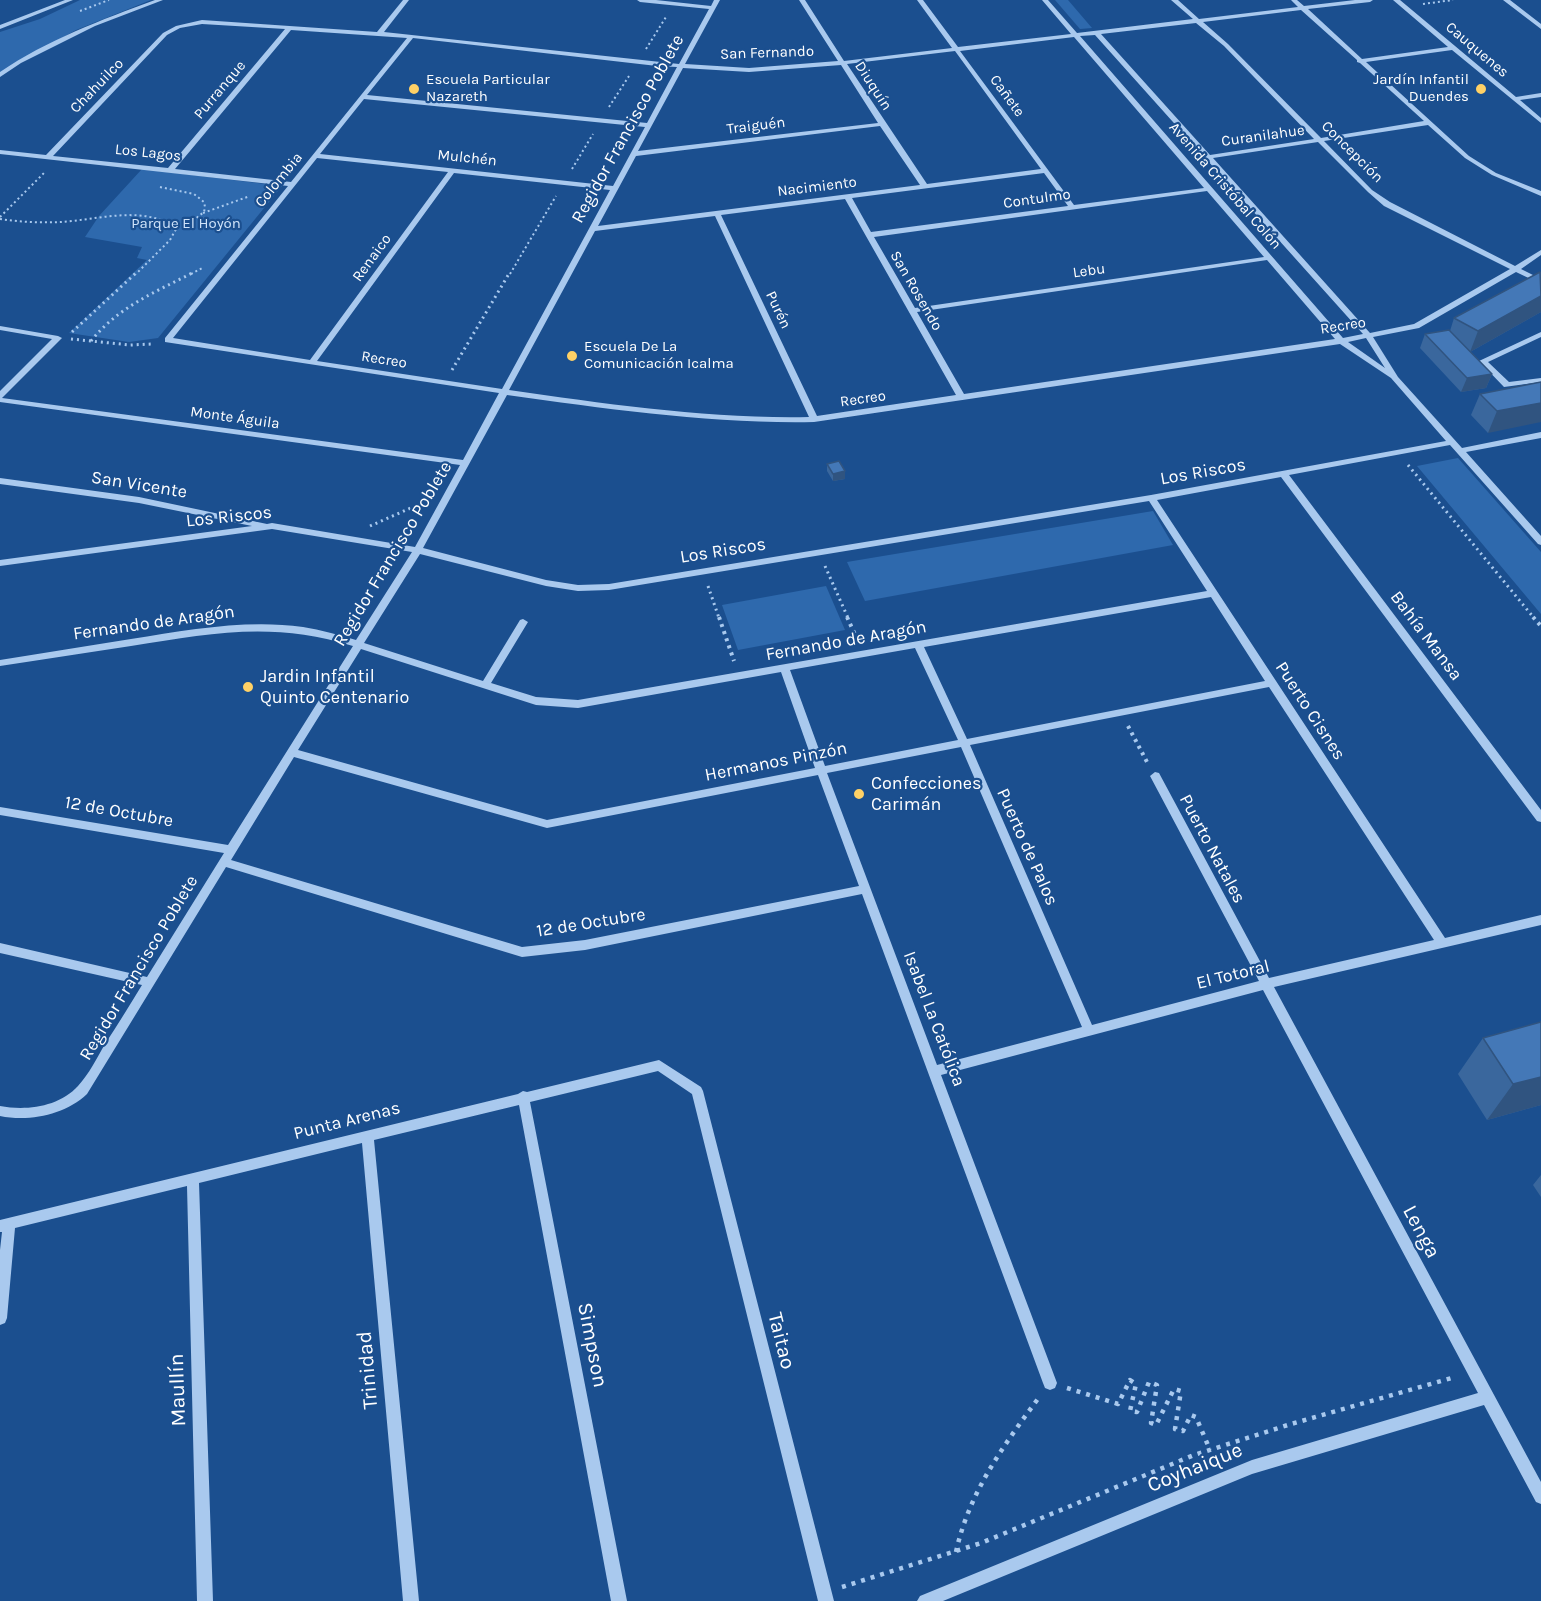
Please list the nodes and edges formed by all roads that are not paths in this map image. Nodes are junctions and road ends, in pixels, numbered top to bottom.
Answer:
1 (70, 0) edge
2 (160, 0) edge
3 (406, 0) edge
4 (640, 0) edge
5 (717, 0) edge
6 (802, 0) edge
7 (920, 0) edge
8 (1045, 0) edge
9 (1174, 0) edge
10 (1294, 0) edge
11 (1370, 0) edge
12 (1396, 0) edge
13 (1506, 0) edge
14 (713, 8) junction
15 (1302, 8) junction
16 (1195, 21) junction
17 (0, 27) edge
18 (1541, 27) edge
19 (289, 28) junction
20 (1097, 33) junction
21 (165, 34) joint
22 (379, 34) junction
23 (411, 36) junction
24 (1076, 36) junction
25 (1454, 48) junction
26 (957, 50) junction
27 (1359, 61) junction
28 (842, 63) junction
29 (681, 66) junction
30 (0, 75) edge
31 (1541, 95) edge
32 (363, 97) junction
33 (1515, 99) junction
34 (1541, 121) edge
35 (1428, 123) junction
36 (882, 124) junction
37 (649, 125) junction
38 (1321, 141) junction
39 (0, 152) edge
40 (633, 154) junction
41 (48, 156) junction
42 (316, 156) junction
43 (1209, 157) junction
44 (171, 169) junction
45 (453, 170) junction
46 (1044, 171) junction
47 (293, 184) junction
48 (924, 185) junction
49 (615, 188) junction
50 (1209, 189) junction
51 (1541, 194) edge
52 (847, 196) junction
53 (1072, 208) junction
54 (717, 213) junction
55 (593, 229) junction
56 (869, 235) junction
57 (1541, 252) edge
58 (1269, 258) junction
59 (1516, 269) junction
60 (1541, 282) edge
61 (911, 311) junction
62 (0, 328) edge
63 (1541, 334) edge
64 (1369, 336) junction
65 (168, 340) joint
66 (1341, 341) junction
67 (312, 363) junction
68 (1395, 378) junction
69 (1541, 380) edge
70 (504, 393) junction
71 (0, 398) edge
72 (962, 398) junction
73 (814, 419) junction
74 (1541, 435) edge
75 (1452, 442) junction
76 (1460, 451) junction
77 (466, 463) junction
78 (1284, 475) junction
79 (0, 482) edge
80 (1151, 498) junction
81 (272, 526) junction
82 (1541, 542) edge
83 (418, 550) junction
84 (0, 563) edge
85 (1213, 593) junction
86 (523, 622) dead end
87 (918, 645) junction
88 (359, 646) junction
89 (0, 663) edge
90 (785, 669) junction
91 (1272, 683) junction
92 (485, 685) junction
93 (964, 742) junction
94 (291, 752) junction
95 (820, 770) junction
96 (1155, 776) road end
97 (0, 811) edge
98 (1541, 818) edge
99 (232, 850) junction
100 (224, 862) junction
101 (866, 889) junction
102 (1541, 920) edge
103 (1442, 943) junction
104 (0, 948) edge
105 (149, 982) junction
106 (1266, 984) junction
107 (1089, 1031) junction
108 (935, 1071) junction
109 (697, 1091) joint
110 (523, 1096) junction
111 (0, 1111) edge
112 (367, 1135) junction
113 (193, 1178) junction
114 (4, 1225) edge
115 (0, 1318) edge
116 (1050, 1383) road end
117 (1487, 1397) junction
118 (1541, 1497) edge
119 (825, 1597) edge
120 (206, 1601) edge
121 (411, 1601) edge
122 (619, 1601) edge
123 (925, 1601) edge

1 - 17 street
2 - 30 street
3 - 22 street
4 - 14 street
5 - 14 street, Regidor Francisco Poblete
6 - 28 street, Diuquín
7 - 26 street, Cañete
8 - 24 street, Avenida Cristóbal Colón
9 - 16 street, Concepción
10 - 15 street
11 - 15 street, San Fernando
12 - 25 street, Cauquenes
13 - 18 street
14 - 29 street, Regidor Francisco Poblete
15 - 16 street, San Fernando
15 - 27 street
16 - 20 street, San Fernando
16 - 38 street, Concepción
19 - 21 street, San Fernando
19 - 22 street, San Fernando
19 - 44 street, Purranque
20 - 24 street, San Fernando
20 - 43 street, Avenida Cristóbal Colón
21 - 41 street, Chahuilco
22 - 23 street, San Fernando
23 - 29 street, San Fernando
23 - 32 street, Colombia
24 - 26 street, San Fernando
24 - 50 street, Avenida Cristóbal Colón
25 - 27 street
25 - 33 street, Cauquenes
26 - 28 street, San Fernando
26 - 46 street, Cañete
27 - 35 street
28 - 29 street, San Fernando
28 - 36 street, Diuquín
29 - 37 street, Regidor Francisco Poblete
31 - 33 street
32 - 37 street
32 - 42 street, Colombia
33 - 34 street, Cauquenes
35 - 38 street, Curanilahue
35 - 51 street
36 - 40 street, Traiguén
36 - 48 street, Diuquín
37 - 40 street, Regidor Francisco Poblete
38 - 43 street, Curanilahue
38 - 59 street, Concepción
39 - 41 street, Los Lagos
40 - 49 street, Regidor Francisco Poblete
41 - 44 street, Los Lagos
42 - 45 street, Mulchén
42 - 47 street, Colombia
43 - 64 street, Avenida Cristóbal Colón
44 - 47 street, Los Lagos
45 - 49 street, Mulchén
45 - 67 street, Renaico
46 - 48 street, Nacimiento
46 - 53 street, Cañete
47 - 65 street, Colombia
48 - 52 street, Nacimiento
49 - 55 street, Regidor Francisco Poblete
50 - 53 street, Contulmo
50 - 58 street, Avenida Cristóbal Colón
52 - 54 street, Nacimiento
52 - 56 street, San Rosendo
53 - 56 street, Contulmo
54 - 55 street, Nacimiento
54 - 73 street, Purén
55 - 70 street, Regidor Francisco Poblete
56 - 61 street, San Rosendo
57 - 59 street, Recreo
58 - 61 street, Lebu
58 - 66 street, Avenida Cristóbal Colón
59 - 60 street, Concepción
59 - 64 street, Recreo
61 - 72 street, San Rosendo
62 - 71 street
63 - 69 street
64 - 66 street, Recreo
64 - 68 street, Avenida Cristóbal Colón
65 - 67 street, Recreo
66 - 68 street, Avenida Cristóbal Colón
66 - 72 street, Recreo
67 - 70 street, Recreo
68 - 75 street, Avenida Cristóbal Colón
70 - 73 street, Recreo
70 - 77 street, Regidor Francisco Poblete
71 - 77 street, Monte Águila
72 - 73 street, Recreo
74 - 76 street
75 - 76 street, Avenida Cristóbal Colón
75 - 78 street, Los Riscos
76 - 82 street, Avenida Cristóbal Colón
77 - 83 street, Regidor Francisco Poblete
78 - 80 street, Los Riscos
78 - 98 street, Bahía Mansa
79 - 81 street, San Vicente
80 - 83 street, Los Riscos
80 - 85 street, Puerto Cisnes
81 - 83 street, Los Riscos
81 - 84 street, Los Riscos
83 - 88 street, Regidor Francisco Poblete
85 - 87 street, Fernando de Aragón
85 - 91 street, Puerto Cisnes
86 - 92 street
87 - 90 street, Fernando de Aragón
87 - 93 street, Puerto de Palos
88 - 89 street, Fernando de Aragón
88 - 92 street, Fernando de Aragón
88 - 94 street, Regidor Francisco Poblete
90 - 92 street, Fernando de Aragón
90 - 95 street, Isabel La Católica
91 - 93 street, Hermanos Pinzón
91 - 103 street, Puerto Cisnes
93 - 95 street, Hermanos Pinzón
93 - 107 street, Puerto de Palos
94 - 95 street, Hermanos Pinzón
94 - 99 street, Regidor Francisco Poblete
95 - 101 street, Isabel La Católica
96 - 106 street, Puerto Natales
97 - 99 street, 12 de Octubre
99 - 100 street, Regidor Francisco Poblete
100 - 101 street, 12 de Octubre
100 - 105 street, Regidor Francisco Poblete
101 - 108 street, Isabel La Católica
102 - 103 street, El Totoral
103 - 106 street, El Totoral
104 - 105 street
105 - 111 street, Regidor Francisco Poblete
106 - 107 street, El Totoral
106 - 117 street, Lenga
107 - 108 street, El Totoral
108 - 116 street, Isabel La Católica
109 - 110 street, Punta Arenas
109 - 119 street, Taitao
110 - 112 street, Punta Arenas
110 - 122 street, Simpson
112 - 113 street, Punta Arenas
112 - 121 street, Trinidad
113 - 114 street, Punta Arenas
113 - 120 street, Maullín
114 - 115 street
117 - 118 street, Lenga
117 - 123 street, Coyhaique

